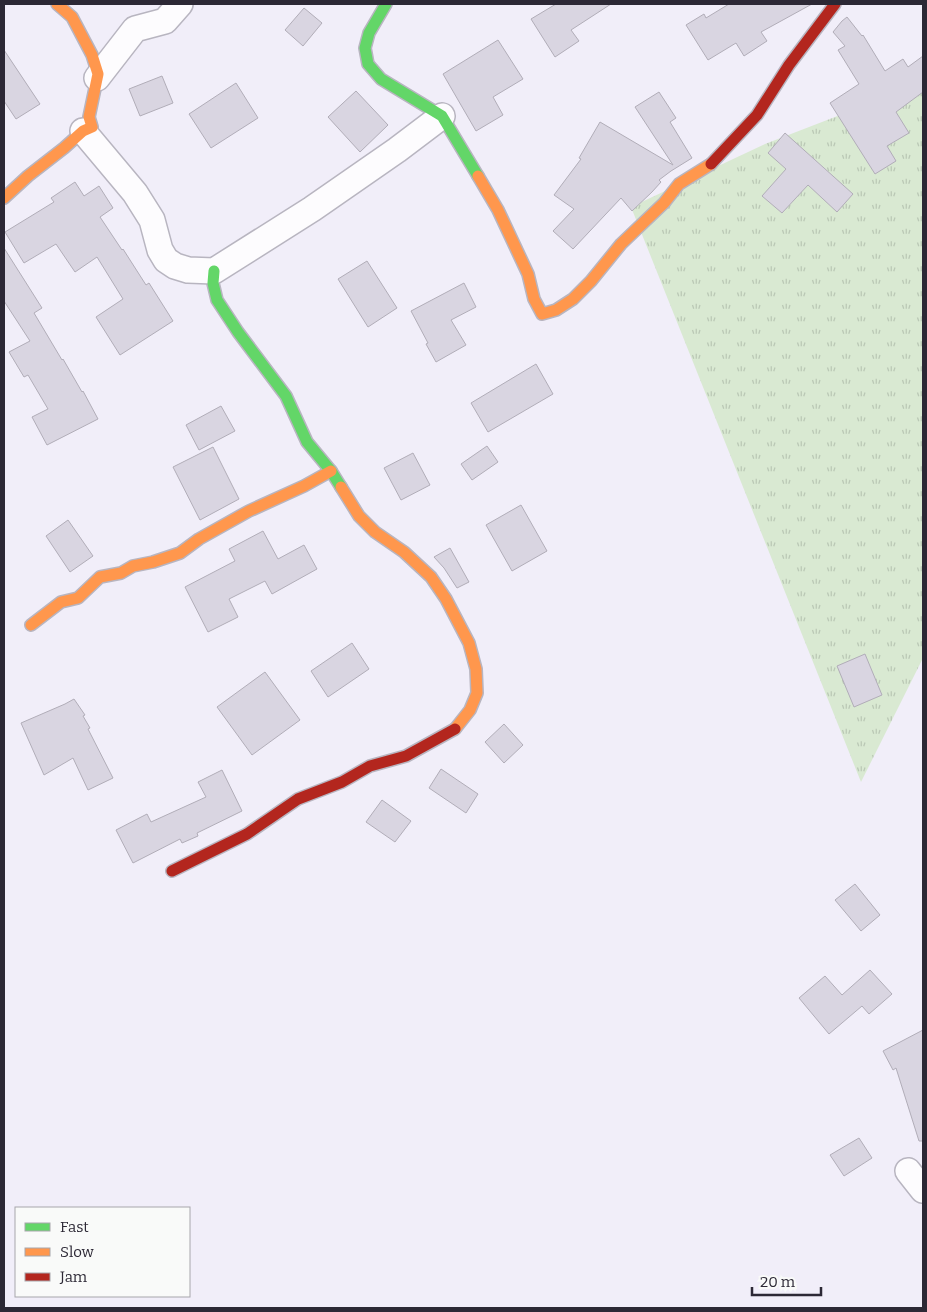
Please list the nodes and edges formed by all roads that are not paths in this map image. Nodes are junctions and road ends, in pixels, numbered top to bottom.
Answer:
1 (57, 4) edge
2 (180, 4) edge
3 (386, 4) edge
4 (835, 4) edge
5 (97, 78) junction
6 (442, 116) junction
7 (83, 131) junction
8 (4, 198) edge
9 (214, 271) junction
10 (331, 471) junction
11 (31, 626) dead end
12 (172, 871) dead end
13 (908, 1171) dead end
14 (923, 1190) edge

1 - 5 street
2 - 5 street
3 - 6 street
4 - 6 street
5 - 7 street
6 - 9 street
7 - 8 street
7 - 9 street
9 - 10 street
10 - 11 street
10 - 12 street
13 - 14 street

